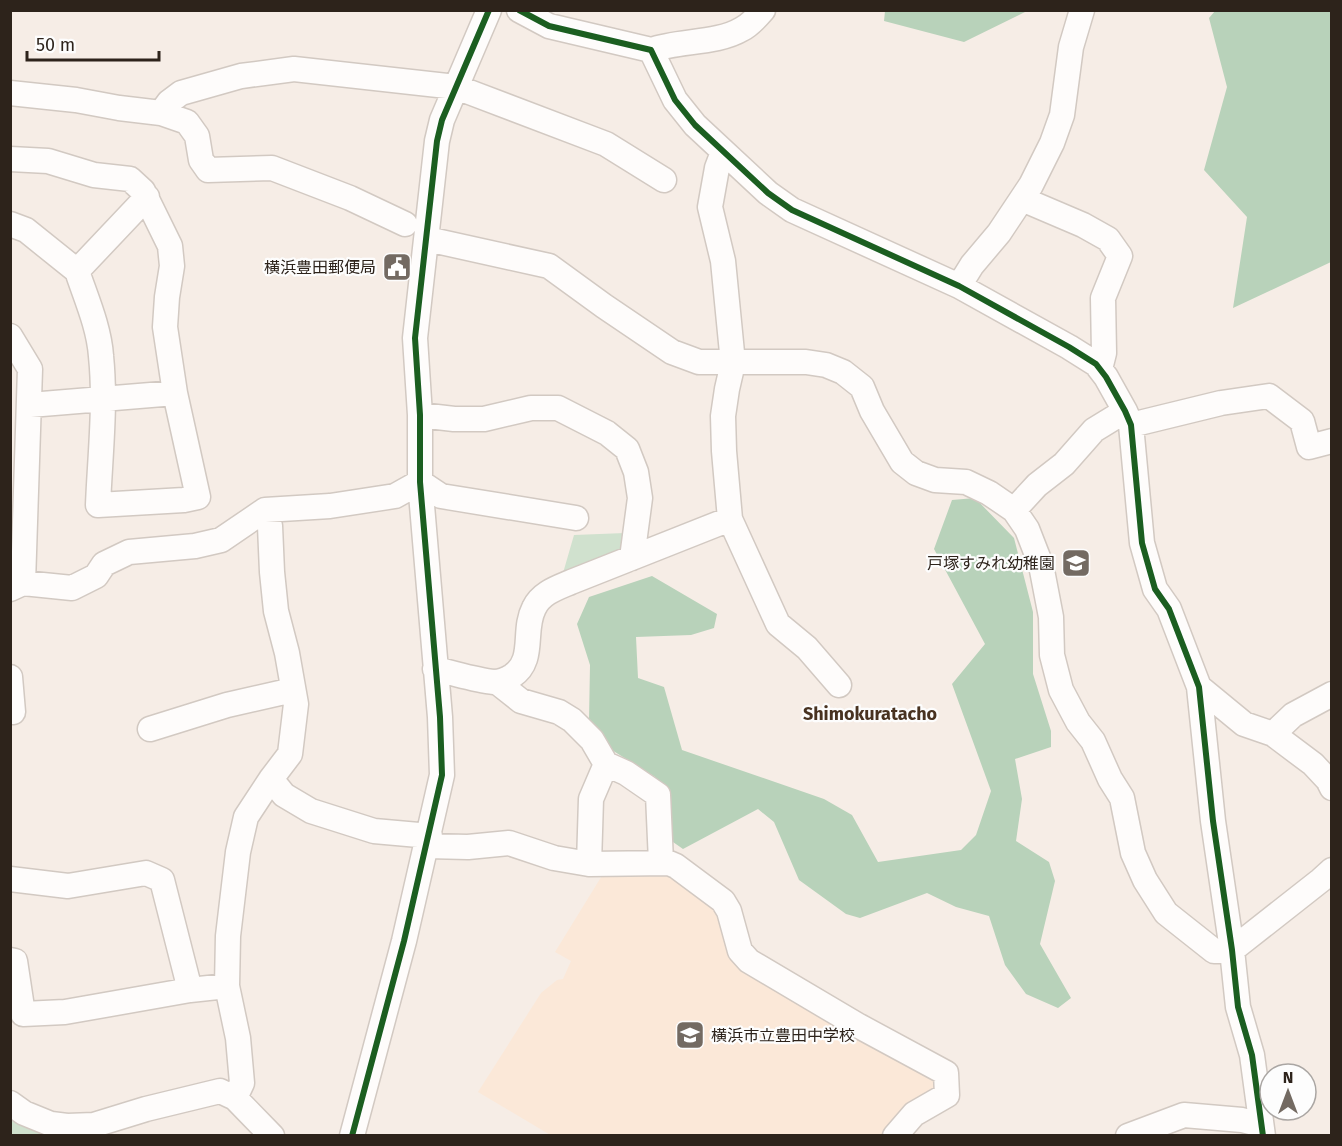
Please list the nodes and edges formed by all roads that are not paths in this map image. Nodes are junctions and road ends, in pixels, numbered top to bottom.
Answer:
1 (489, 10) edge
2 (519, 10) edge
3 (763, 10) edge
4 (1082, 10) edge
5 (651, 50) junction
6 (456, 87) junction
7 (10, 93) edge
8 (161, 113) junction
9 (723, 152) junction
10 (10, 159) edge
11 (664, 180) dead end
12 (147, 197) junction
13 (1022, 199) junction
14 (10, 224) edge
15 (405, 224) dead end
16 (427, 239) junction
17 (76, 271) junction
18 (959, 286) junction
19 (10, 336) edge
20 (734, 363) junction
21 (1100, 369) junction
22 (174, 393) junction
23 (23, 395) edge
24 (103, 401) junction
25 (420, 415) junction
26 (1128, 418) junction
27 (1332, 441) edge
28 (18, 471) edge
29 (420, 482) junction
30 (265, 510) junction
31 (1014, 510) junction
32 (576, 518) dead end
33 (730, 519) junction
34 (632, 558) junction
35 (16, 586) edge
36 (435, 669) junction
37 (10, 677) edge
38 (496, 682) junction
39 (839, 685) dead end
40 (1199, 687) junction
41 (294, 690) junction
42 (1332, 694) edge
43 (10, 712) edge
44 (150, 729) dead end
45 (1273, 734) junction
46 (606, 764) junction
47 (271, 779) junction
48 (1332, 788) edge
49 (428, 841) junction
50 (661, 862) junction
51 (589, 864) junction
52 (1332, 870) edge
53 (10, 879) edge
54 (1232, 950) junction
55 (10, 960) edge
56 (227, 986) junction
57 (190, 990) junction
58 (235, 1098) junction
59 (10, 1103) edge
60 (97, 1130) edge
61 (1262, 1130) edge
62 (272, 1136) edge
63 (352, 1136) edge
64 (895, 1136) edge
65 (1128, 1136) edge

1 - 6 street
2 - 5 street
3 - 5 street
4 - 13 street
5 - 9 street
6 - 8 street
6 - 11 street
6 - 16 street
7 - 8 street
8 - 15 street
9 - 18 street
9 - 20 street
10 - 12 street
12 - 17 street
12 - 22 street
13 - 18 street
13 - 21 street
14 - 17 street
16 - 20 street
16 - 25 street
17 - 24 street
18 - 21 street
19 - 23 street
20 - 31 street
20 - 33 street
21 - 26 street
22 - 24 street
22 - 24 street
23 - 24 street
23 - 28 street
25 - 29 street
25 - 34 street
26 - 27 street
26 - 31 street
26 - 40 street
28 - 35 street
29 - 30 street
29 - 32 street
29 - 36 street
30 - 35 street
30 - 41 street
31 - 54 street
33 - 34 street
33 - 39 street
34 - 38 street
36 - 38 street
36 - 49 street
37 - 43 street
38 - 46 street
40 - 45 street
40 - 54 street
41 - 44 street
41 - 47 street
42 - 45 street
45 - 48 street
46 - 50 street
46 - 51 street
47 - 49 street
47 - 56 street
49 - 51 street
49 - 63 street
50 - 51 street
50 - 64 street
52 - 54 street
53 - 57 street
54 - 61 street
55 - 57 street
56 - 57 street
56 - 58 street
58 - 60 street
58 - 62 street
59 - 60 street
61 - 65 street

